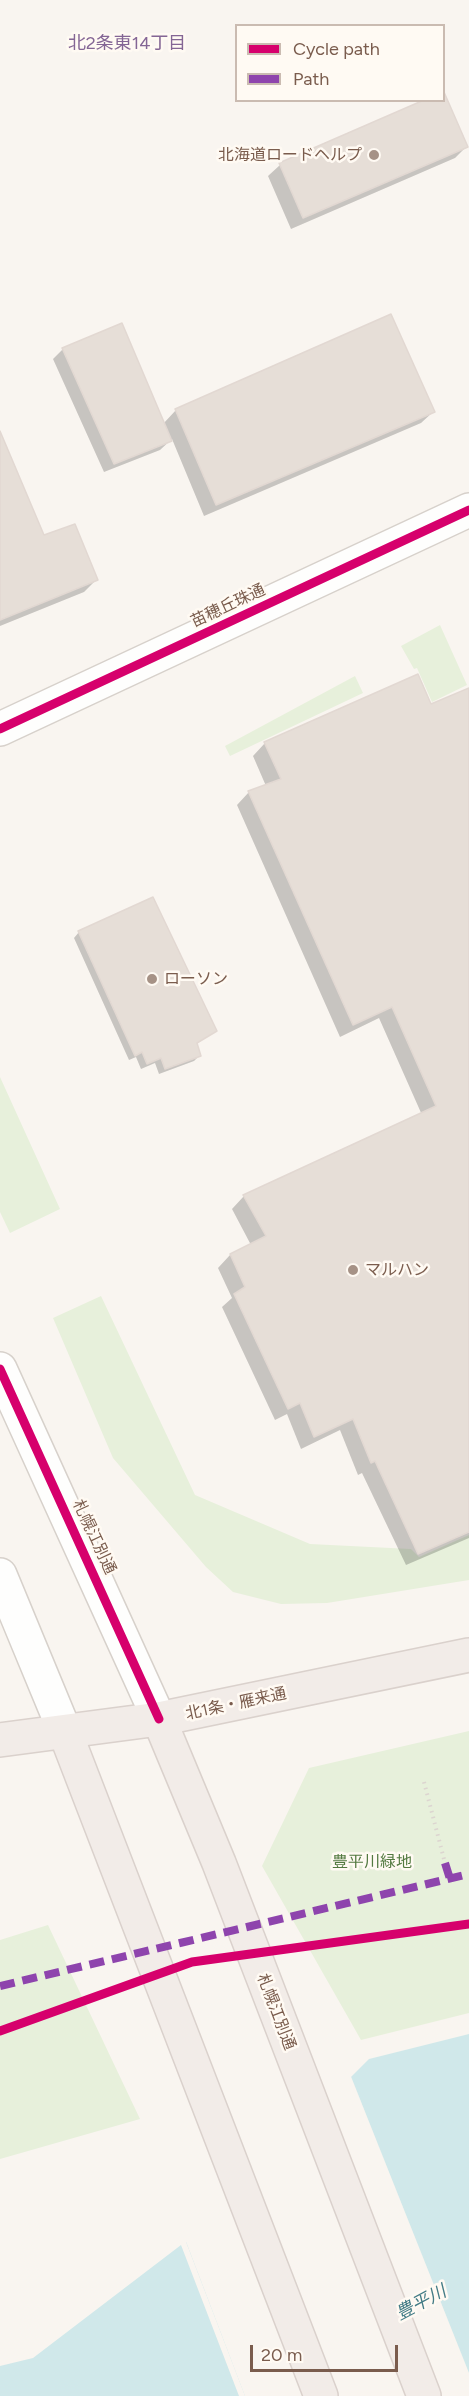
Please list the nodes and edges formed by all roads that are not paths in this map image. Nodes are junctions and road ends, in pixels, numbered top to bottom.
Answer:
1 (469, 510) edge
2 (0, 729) edge
3 (0, 1369) edge
4 (0, 1575) edge
5 (469, 1655) edge
6 (159, 1719) junction
7 (65, 1732) junction
8 (0, 1740) edge
9 (321, 2396) edge
10 (424, 2396) edge

1 - 2 street, 苗穂丘珠通
3 - 6 street, 札幌江別通
4 - 7 street
5 - 6 highway, 北1条・雁来通
6 - 7 highway, 北1条・雁来通
6 - 10 highway, 札幌江別通
7 - 8 highway, 北1条・雁来通
7 - 9 highway

